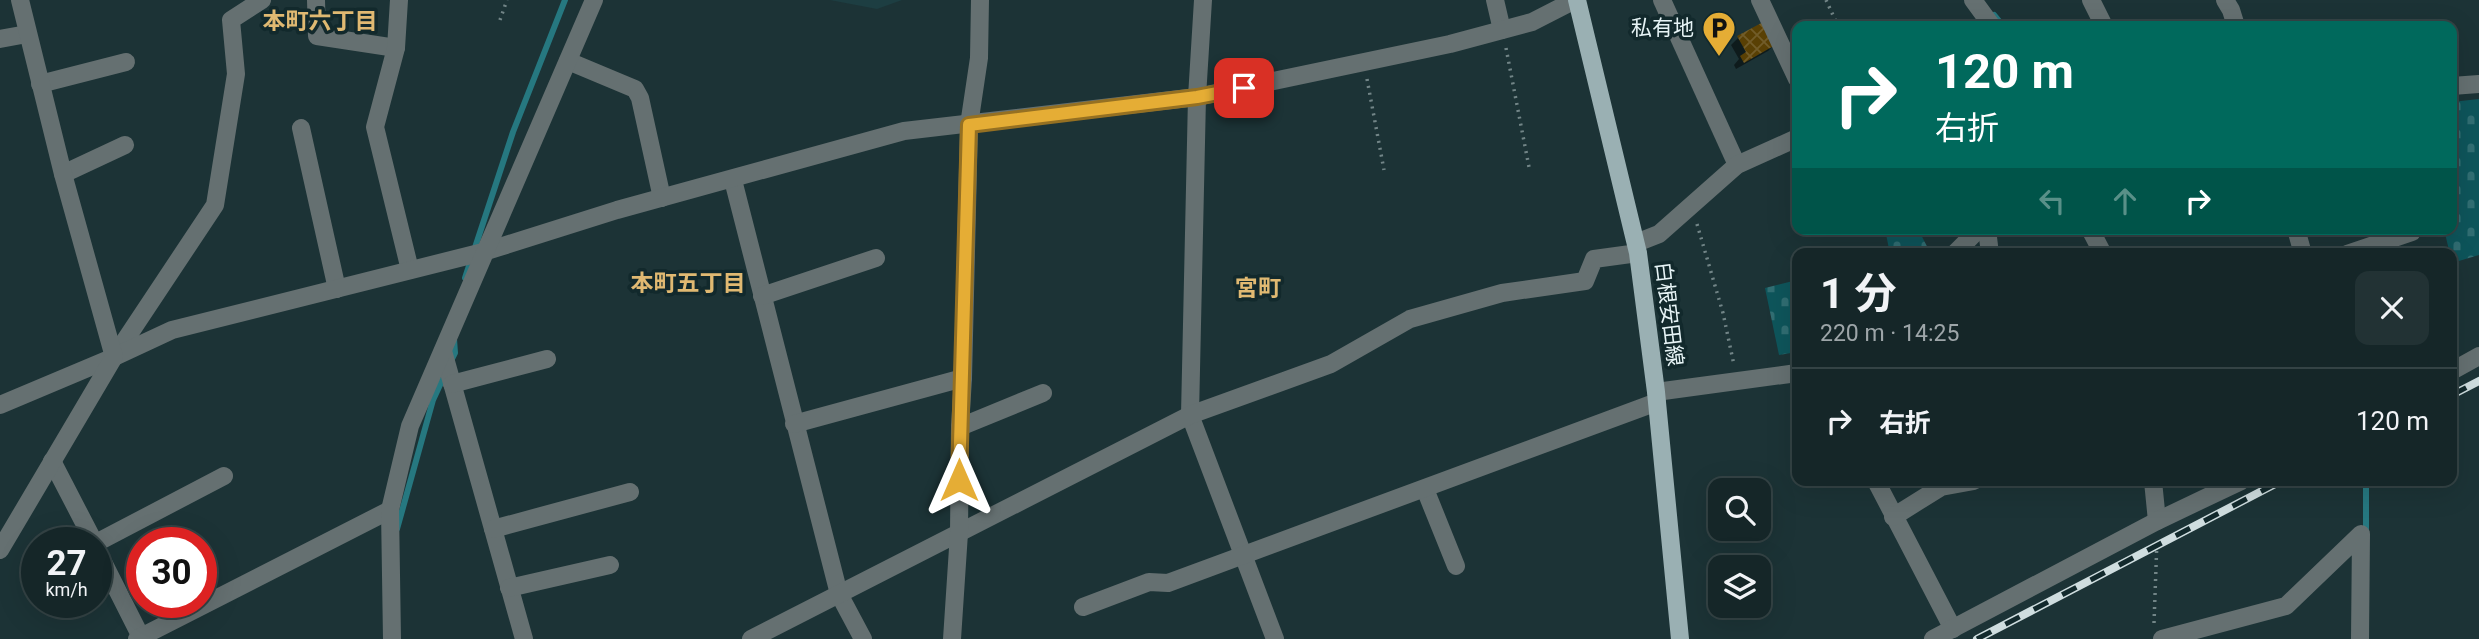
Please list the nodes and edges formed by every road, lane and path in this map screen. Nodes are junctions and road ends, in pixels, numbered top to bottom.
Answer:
1 (20, 0) edge
2 (262, 0) edge
3 (316, 0) edge
4 (399, 0) edge
5 (507, 0) edge
6 (594, 0) edge
7 (980, 0) edge
8 (1203, 0) edge
9 (1495, 0) edge
10 (1576, 0) edge
11 (1662, 0) edge
12 (1760, 0) edge
13 (1826, 0) edge
14 (1973, 0) edge
15 (2091, 0) edge
16 (2225, 0) edge
17 (500, 20) dead end
18 (1836, 21) edge
19 (1988, 21) edge
20 (2102, 21) edge
21 (2234, 21) edge
22 (1502, 30) junction
23 (27, 34) junction
24 (0, 39) edge
25 (397, 48) junction
26 (568, 61) junction
27 (126, 62) dead end
28 (1364, 63) junction
29 (1792, 68) edge
30 (40, 84) junction
31 (2479, 84) edge
32 (2457, 86) edge
33 (1197, 97) junction
34 (969, 125) junction
35 (300, 128) dead end
36 (1792, 140) edge
37 (125, 145) dead end
38 (1737, 165) junction
39 (1529, 167) dead end
40 (1384, 170) dead end
41 (63, 174) junction
42 (733, 180) junction
43 (663, 198) junction
44 (1692, 205) junction
45 (1973, 235) edge
46 (2403, 235) edge
47 (1637, 248) junction
48 (1960, 248) edge
49 (2365, 248) edge
50 (487, 251) junction
51 (876, 258) dead end
52 (410, 270) junction
53 (337, 289) junction
54 (762, 296) junction
55 (443, 351) junction
56 (2479, 356) edge
57 (114, 357) junction
58 (547, 359) dead end
59 (2457, 368) edge
60 (1792, 374) edge
61 (963, 378) junction
62 (1737, 381) junction
63 (452, 384) junction
64 (1043, 393) dead end
65 (1656, 397) junction
66 (0, 405) edge
67 (1190, 415) junction
68 (794, 424) junction
69 (960, 427) junction
70 (52, 461) junction
71 (224, 476) dead end
72 (1878, 486) edge
73 (1946, 486) edge
74 (2154, 486) edge
75 (2230, 486) edge
76 (1425, 489) junction
77 (630, 492) dead end
78 (390, 510) junction
79 (1894, 517) junction
80 (2157, 521) junction
81 (86, 527) edge
82 (493, 529) junction
83 (959, 533) junction
84 (112, 536) edge
85 (0, 550) edge
86 (1243, 554) junction
87 (610, 565) dead end
88 (1456, 566) dead end
89 (112, 580) edge
90 (509, 588) junction
91 (839, 594) junction
92 (1083, 607) dead end
93 (1953, 629) junction
94 (2158, 632) edge
95 (140, 638) edge
96 (392, 639) edge
97 (524, 639) edge
98 (751, 639) edge
99 (863, 639) edge
100 (952, 639) edge
101 (1275, 639) edge
102 (1680, 639) edge
103 (1933, 639) edge
104 (2360, 639) edge

1 - 23 street
2 - 57 street
3 - 25 street
4 - 25 street
5 - 17 path
6 - 26 street
7 - 34 street
8 - 33 street
9 - 22 street
10 - 22 street
10 - 47 main road, 白根安田線
11 - 38 street
12 - 29 street
13 - 18 path
14 - 19 street
15 - 20 street
16 - 21 street
22 - 28 street
22 - 39 path
23 - 24 street
23 - 30 street
25 - 52 street
26 - 43 street
26 - 50 street
27 - 30 street
28 - 33 street
28 - 40 path
30 - 41 street
31 - 32 street
33 - 34 street
33 - 67 street
34 - 42 street
34 - 61 street
35 - 53 street
36 - 38 street
37 - 41 street
38 - 44 street
41 - 57 street
42 - 43 street
42 - 54 street
43 - 50 street
44 - 47 street
44 - 62 path
45 - 48 street
46 - 49 street
47 - 65 main road, 白根安田線
47 - 67 street
50 - 52 street
50 - 55 street
51 - 54 street
52 - 53 street
53 - 57 street
54 - 68 street
55 - 63 street
55 - 78 street
56 - 59 street
57 - 66 street
57 - 70 street
58 - 63 street
60 - 62 street
61 - 68 street
61 - 69 street
62 - 65 street
63 - 82 street
64 - 69 street
65 - 76 street
65 - 102 main road, 白根安田線
67 - 83 street
67 - 86 street
68 - 91 street
69 - 83 street
70 - 81 street
70 - 85 street
71 - 84 street
72 - 79 street
73 - 79 street
74 - 80 street
75 - 80 street
76 - 86 street
76 - 88 street
77 - 82 street
78 - 95 street
78 - 96 street
79 - 93 street
80 - 93 street
80 - 94 path
82 - 90 street
83 - 91 street
83 - 100 street
86 - 92 street
86 - 101 street
87 - 90 street
89 - 95 street
90 - 97 street
91 - 98 street
91 - 99 street
93 - 103 street
94 - 104 street

